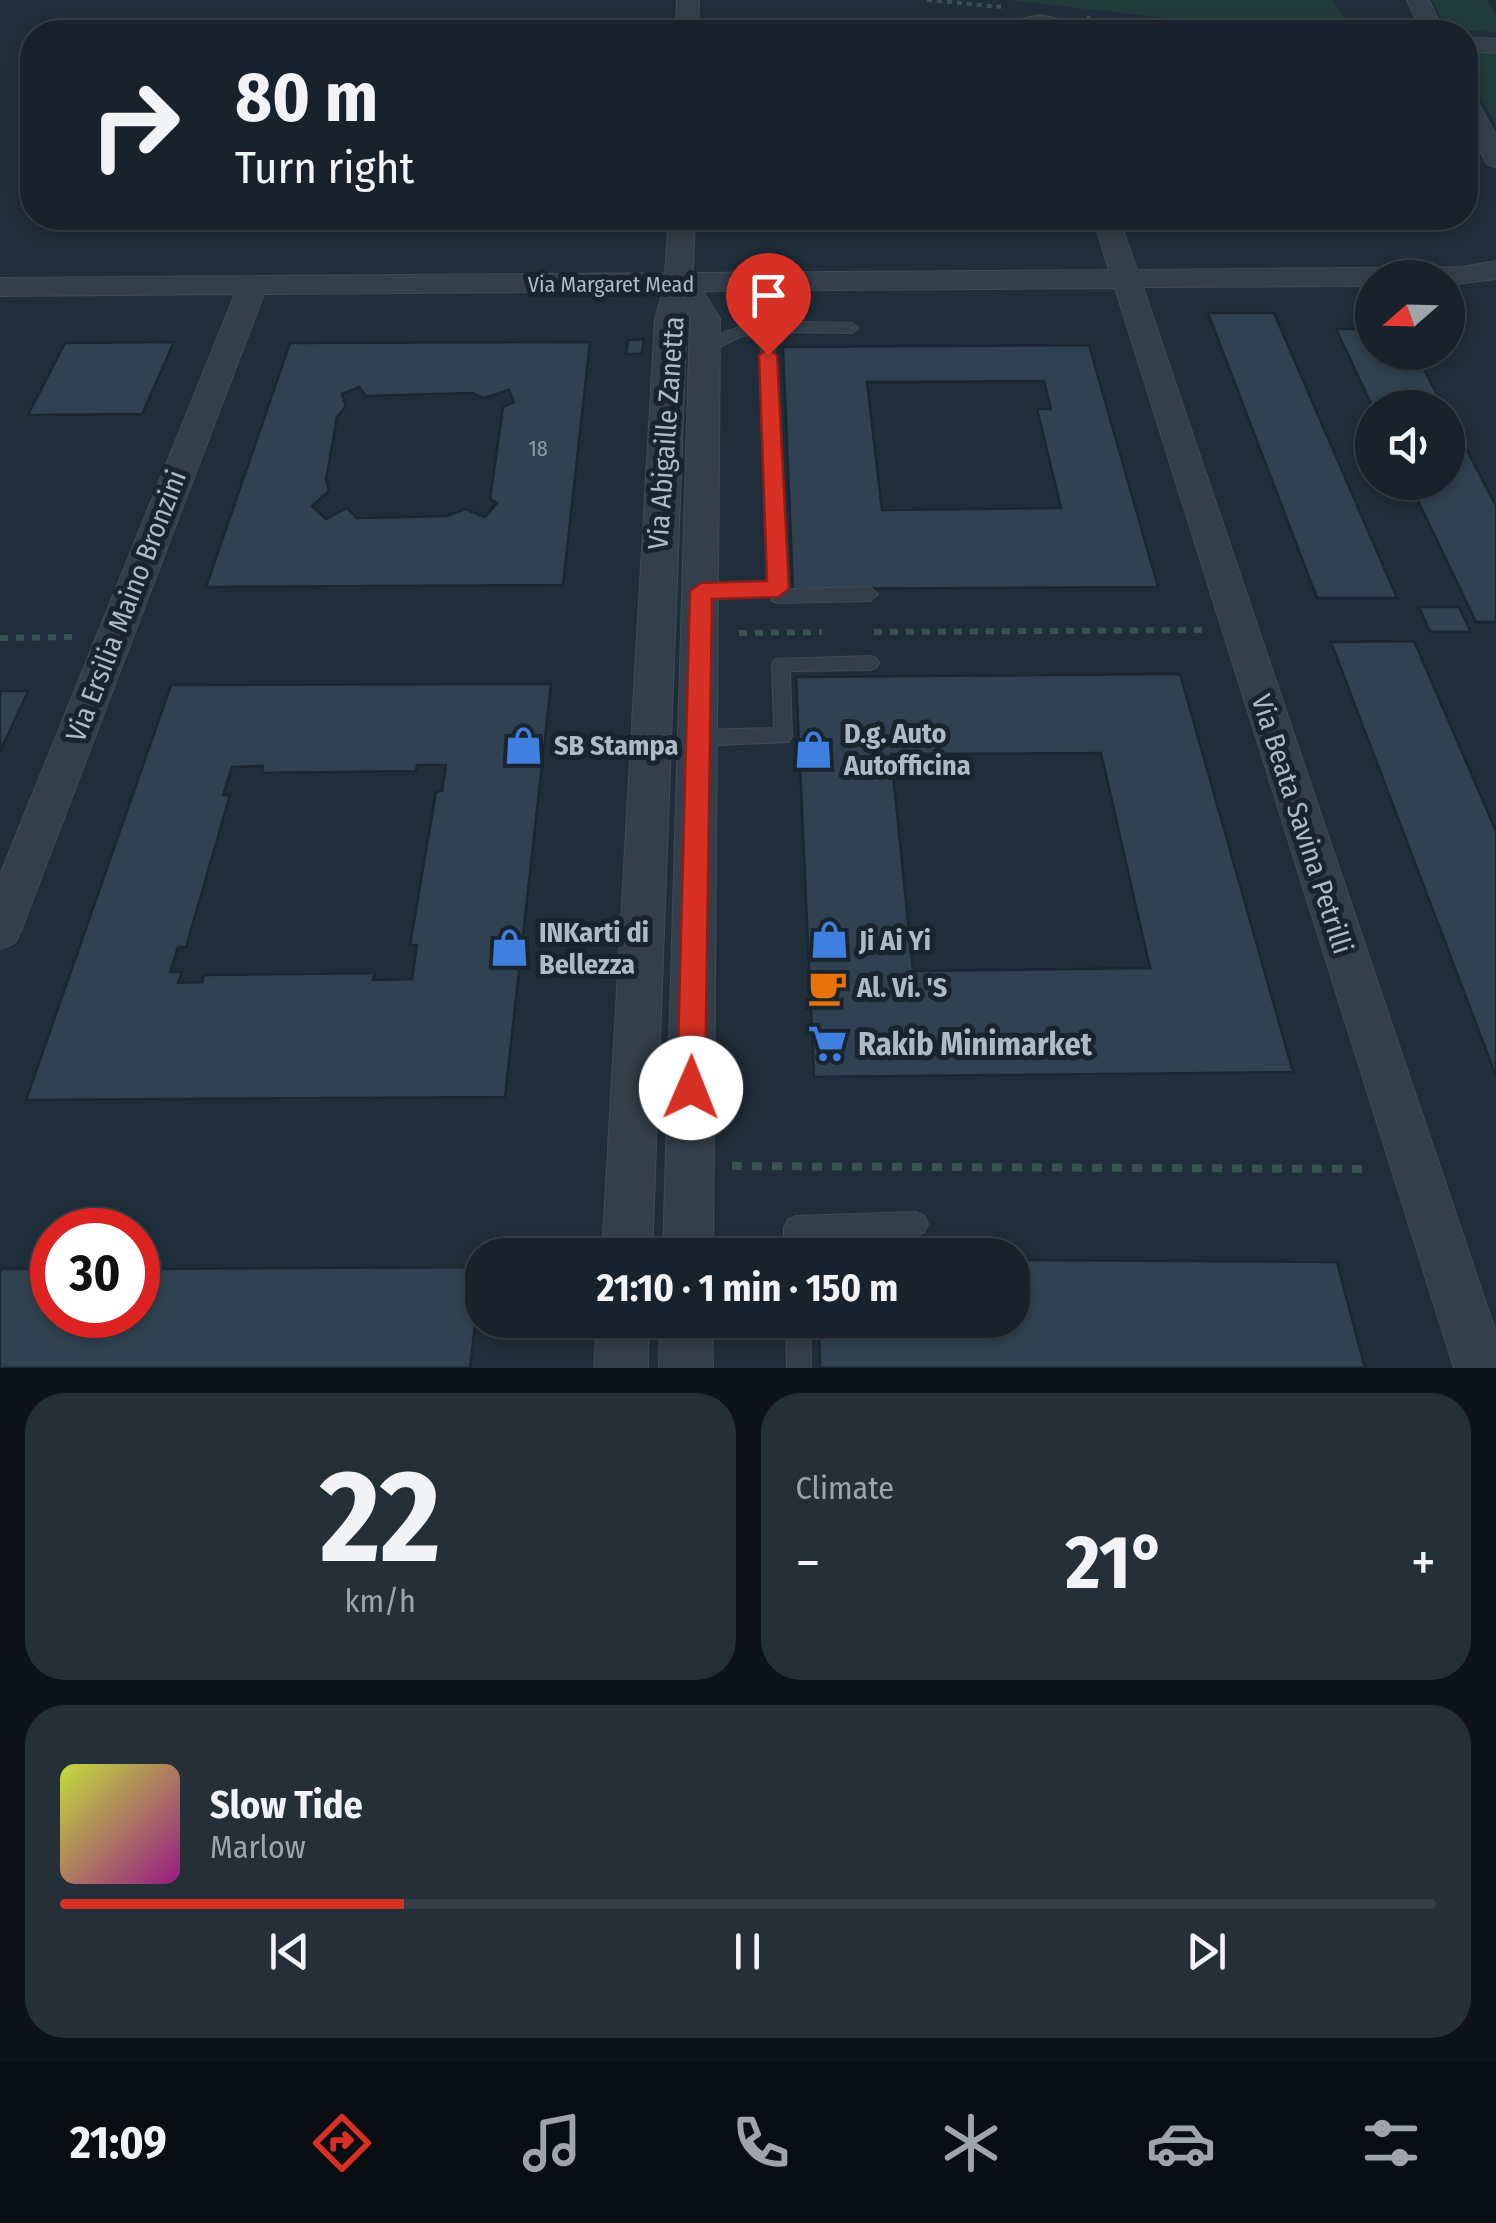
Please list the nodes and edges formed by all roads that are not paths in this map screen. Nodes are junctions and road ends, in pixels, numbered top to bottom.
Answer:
1 (1481, 99) edge
2 (1496, 159) edge
3 (681, 230) edge
4 (1110, 230) edge
5 (1496, 270) edge
6 (1465, 275) edge
7 (1355, 277) edge
8 (1465, 277) edge
9 (1126, 279) junction
10 (679, 283) junction
11 (1496, 284) edge
12 (253, 285) junction
13 (0, 286) edge
14 (852, 328) dead end
15 (767, 330) junction
16 (704, 350) junction
17 (778, 589) junction
18 (701, 591) junction
19 (870, 594) dead end
20 (870, 664) dead end
21 (698, 738) junction
22 (0, 928) edge
23 (689, 1166) junction
24 (631, 1174) junction
25 (916, 1224) dead end
26 (627, 1238) edge
27 (688, 1238) edge
28 (796, 1238) edge
29 (622, 1338) edge
30 (686, 1338) edge
31 (798, 1338) edge
32 (621, 1368) edge
33 (686, 1368) edge
34 (799, 1368) edge
35 (1481, 1368) edge

1 - 2 street
3 - 10 street
4 - 9 street, Via Beata Savina Petrilli
5 - 6 street, Via Margaret Mead
7 - 9 street, Via Margaret Mead
8 - 11 street, Via Margaret Mead
9 - 10 street, Via Margaret Mead
9 - 35 street, Via Beata Savina Petrilli
10 - 12 street, Via Margaret Mead
10 - 16 street, Via Abigaille Zanetta
10 - 24 street, Via Abigaille Zanetta
12 - 13 street, Via Margaret Mead
12 - 22 street, Via Ersilia Maino Bronzini
14 - 15 lane
15 - 16 lane
15 - 17 lane
16 - 18 street, Via Abigaille Zanetta
17 - 18 lane
17 - 19 lane
18 - 21 street, Via Abigaille Zanetta
20 - 21 lane
21 - 23 street, Via Abigaille Zanetta
23 - 24 street
23 - 27 street, Via Abigaille Zanetta
24 - 26 street, Via Abigaille Zanetta
25 - 28 lane
29 - 32 street
30 - 33 street
31 - 34 lane

